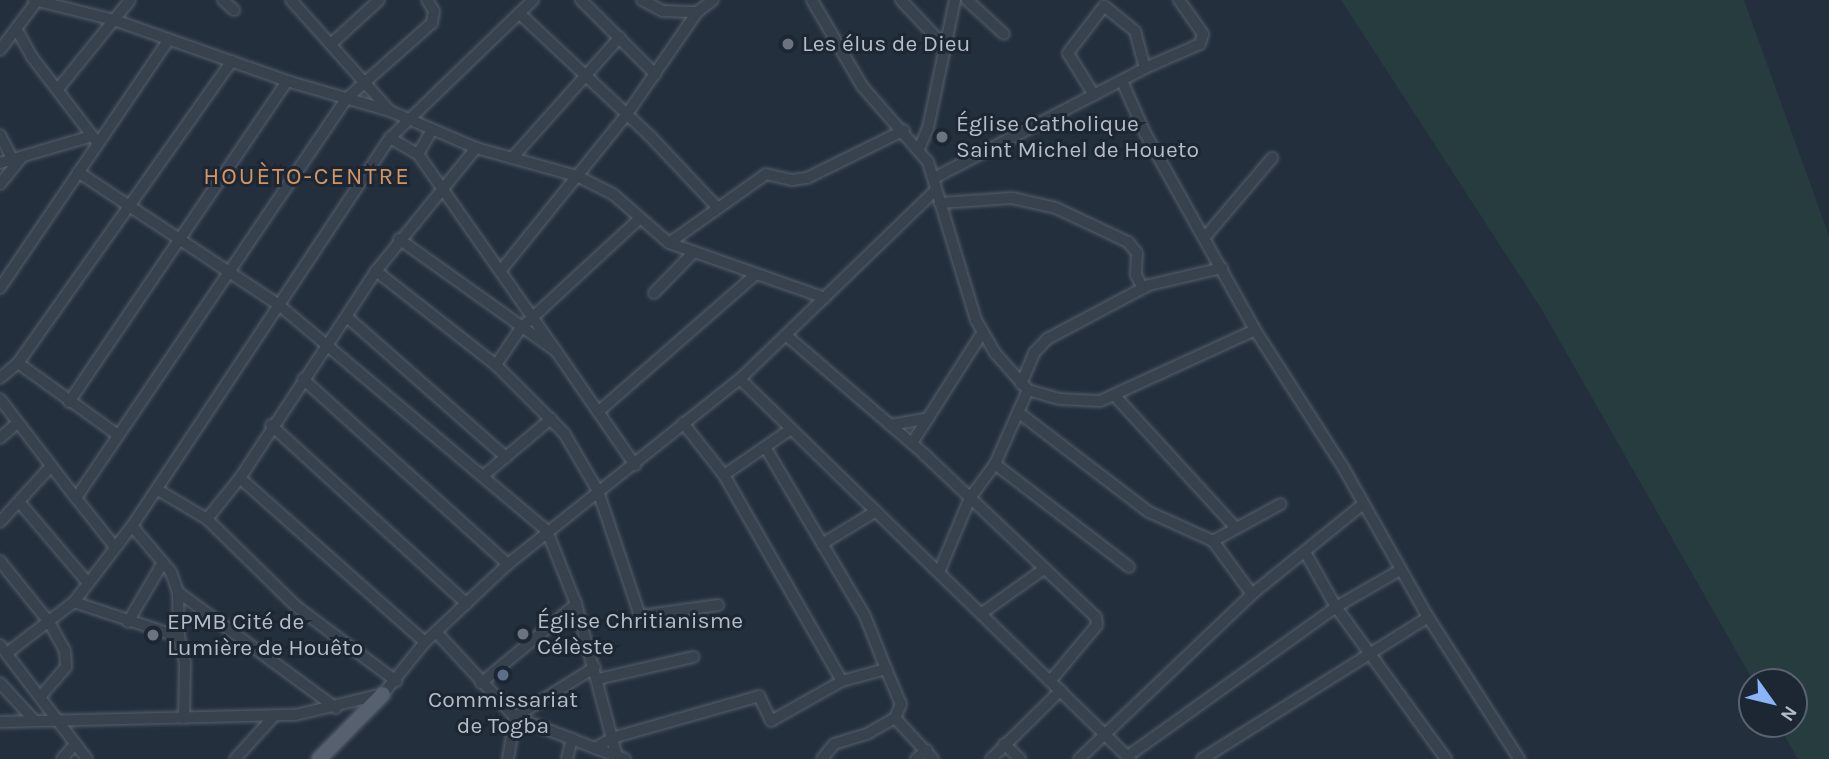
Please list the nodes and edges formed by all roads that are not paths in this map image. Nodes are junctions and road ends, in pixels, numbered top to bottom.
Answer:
1 (130, 0) edge
2 (223, 0) edge
3 (379, 0) edge
4 (427, 0) edge
5 (533, 0) edge
6 (580, 0) edge
7 (642, 0) edge
8 (713, 0) edge
9 (812, 0) edge
10 (901, 0) edge
11 (955, 0) edge
12 (967, 0) edge
13 (1179, 0) edge
14 (35, 1) edge
15 (295, 1) edge
16 (234, 10) dead end
17 (697, 12) junction
18 (519, 13) junction
19 (114, 20) junction
20 (17, 30) junction
21 (1004, 34) dead end
22 (620, 37) junction
23 (169, 39) junction
24 (331, 44) junction
25 (946, 47) junction
26 (0, 50) edge
27 (232, 61) junction
28 (1145, 68) junction
29 (583, 74) junction
30 (655, 74) junction
31 (287, 81) junction
32 (1122, 81) junction
33 (367, 84) junction
34 (58, 89) junction
35 (1094, 95) junction
36 (346, 99) junction
37 (390, 111) junction
38 (627, 114) junction
39 (405, 118) junction
40 (432, 130) junction
41 (904, 130) junction
42 (0, 135) edge
43 (390, 138) junction
44 (94, 139) junction
45 (476, 148) junction
46 (919, 149) junction
47 (418, 153) junction
48 (514, 156) junction
49 (1272, 158) dead end
50 (11, 160) edge
51 (78, 172) junction
52 (577, 176) junction
53 (934, 178) junction
54 (0, 184) edge
55 (442, 189) junction
56 (935, 191) junction
57 (940, 203) junction
58 (127, 207) junction
59 (718, 207) junction
60 (639, 219) junction
61 (1205, 237) junction
62 (178, 238) junction
63 (399, 239) junction
64 (669, 243) junction
65 (692, 254) junction
66 (1222, 268) junction
67 (502, 269) junction
68 (227, 270) junction
69 (376, 271) junction
70 (755, 275) junction
71 (0, 288) edge
72 (1143, 288) junction
73 (654, 293) dead end
74 (825, 299) junction
75 (279, 305) junction
76 (534, 316) junction
77 (346, 317) junction
78 (520, 329) junction
79 (1255, 330) junction
80 (982, 334) junction
81 (787, 336) junction
82 (328, 342) junction
83 (556, 351) junction
84 (18, 363) junction
85 (496, 365) junction
86 (0, 379) edge
87 (303, 379) junction
88 (740, 379) junction
89 (1024, 387) junction
90 (1116, 397) junction
91 (0, 399) edge
92 (69, 402) junction
93 (598, 412) junction
94 (1018, 412) junction
95 (928, 418) junction
96 (551, 419) junction
97 (684, 423) junction
98 (16, 424) junction
99 (271, 425) junction
100 (890, 425) junction
101 (791, 429) junction
102 (118, 435) junction
103 (0, 438) edge
104 (912, 443) junction
105 (765, 447) junction
106 (506, 457) junction
107 (995, 464) junction
108 (635, 465) junction
109 (50, 467) junction
110 (724, 475) junction
111 (483, 476) junction
112 (240, 478) junction
113 (158, 490) junction
114 (598, 491) junction
115 (76, 498) junction
116 (970, 498) junction
117 (20, 503) junction
118 (1281, 504) dead end
119 (1363, 504) junction
120 (876, 511) junction
121 (207, 519) junction
122 (0, 522) edge
123 (132, 526) junction
124 (1235, 527) junction
125 (547, 531) junction
126 (1213, 541) junction
127 (822, 544) junction
128 (115, 548) junction
129 (1305, 552) junction
130 (0, 561) edge
131 (163, 562) junction
132 (508, 564) junction
133 (1129, 567) dead end
134 (1044, 569) junction
135 (1400, 570) junction
136 (939, 572) junction
137 (88, 583) junction
138 (177, 592) junction
139 (1252, 594) junction
140 (74, 603) junction
141 (467, 604) junction
142 (576, 604) junction
143 (718, 605) dead end
144 (1336, 607) junction
145 (982, 613) junction
146 (1427, 617) junction
147 (49, 622) junction
148 (128, 622) junction
149 (436, 632) junction
150 (179, 637) junction
151 (425, 642) junction
152 (4, 649) edge
153 (1370, 653) junction
154 (693, 657) dead end
155 (594, 667) junction
156 (886, 669) junction
157 (598, 679) junction
158 (1051, 680) junction
159 (396, 681) junction
160 (842, 681) junction
161 (0, 683) edge
162 (481, 683) junction
163 (1061, 690) junction
164 (383, 694) junction
165 (41, 696) junction
166 (337, 708) junction
167 (275, 715) junction
168 (184, 718) junction
169 (514, 718) junction
170 (895, 718) junction
171 (60, 719) junction
172 (34, 720) junction
173 (0, 722) edge
174 (1105, 732) junction
175 (611, 738) junction
176 (572, 739) junction
177 (75, 744) junction
178 (1004, 744) junction
179 (595, 748) junction
180 (930, 754) edge
181 (621, 758) edge
182 (1129, 758) edge
183 (1516, 758) edge
184 (62, 759) edge
185 (87, 759) edge
186 (235, 759) edge
187 (319, 759) edge
188 (508, 759) edge
189 (567, 759) edge
190 (822, 759) edge
191 (916, 759) edge
192 (991, 759) edge
193 (1020, 759) edge
194 (1079, 759) edge
195 (1202, 759) edge
196 (1446, 759) edge

1 - 19 street
2 - 16 street
3 - 24 street
4 - 33 street
5 - 18 street
6 - 22 street
7 - 17 street
8 - 17 street
9 - 41 street
10 - 25 street
11 - 25 street
12 - 21 street
13 - 28 street
14 - 19 street
14 - 20 street
15 - 24 street
17 - 30 street
18 - 29 street
18 - 39 street
19 - 23 street
19 - 34 street
20 - 26 street
20 - 34 street
22 - 29 street
22 - 30 street
23 - 27 street
23 - 44 street
24 - 33 street
25 - 46 street
27 - 31 street
27 - 58 street
28 - 32 street
28 - 35 street
29 - 38 street
29 - 48 street
30 - 38 street
31 - 36 street
31 - 62 street
32 - 35 street
32 - 61 street
33 - 36 street
33 - 37 street
34 - 44 street
35 - 53 street
36 - 37 street
36 - 68 street
37 - 39 street
38 - 52 street
38 - 59 street
39 - 40 street
39 - 43 street
40 - 45 street
40 - 47 street
41 - 46 street
41 - 59 street
42 - 50 street
43 - 47 street
43 - 75 street
44 - 50 street
44 - 51 street
45 - 48 street
45 - 55 street
46 - 53 street
47 - 55 street
48 - 52 street
49 - 61 street
50 - 54 street
51 - 58 street
51 - 71 street
52 - 60 street
52 - 67 street
53 - 56 street
55 - 63 street
55 - 67 street
56 - 57 street
56 - 74 street
57 - 72 street
57 - 80 street
58 - 62 street
58 - 84 street
59 - 64 street
60 - 64 street
60 - 76 street
61 - 66 street
62 - 68 street
62 - 92 street
63 - 69 street
63 - 78 street
64 - 65 street
65 - 70 street
65 - 73 street
66 - 72 street
66 - 79 street
67 - 76 street
68 - 75 street
68 - 102 street
69 - 77 street
69 - 85 street
70 - 74 street
70 - 93 street
72 - 89 street
74 - 81 street
75 - 82 street
75 - 113 street
76 - 78 street
76 - 83 street
77 - 82 street
77 - 106 street
78 - 83 street
78 - 85 street
79 - 90 street
79 - 119 street
80 - 89 street
80 - 95 street
81 - 88 street
81 - 100 street
82 - 87 street
82 - 111 street
83 - 93 street
84 - 86 street
84 - 92 street
85 - 96 street
87 - 99 street
87 - 132 street
88 - 97 street
88 - 101 street
89 - 90 street
89 - 94 street
90 - 124 street
91 - 98 street
92 - 102 street
93 - 108 street
94 - 107 street
94 - 126 street
95 - 100 street
95 - 104 street
96 - 106 street
96 - 114 street
97 - 108 street
97 - 110 street
98 - 103 street
98 - 109 street
99 - 112 street
99 - 141 street
100 - 104 street
101 - 105 street
101 - 120 street
102 - 115 street
104 - 116 street
105 - 110 street
105 - 127 street
106 - 111 street
107 - 116 street
107 - 133 street
108 - 114 street
109 - 115 street
109 - 117 street
110 - 160 street
111 - 125 street
112 - 121 street
112 - 151 street
113 - 121 street
113 - 123 street
114 - 125 street
114 - 143 street
115 - 128 street
116 - 134 street
116 - 136 street
117 - 122 street
117 - 137 street
118 - 124 street
119 - 129 street
119 - 135 street
120 - 127 street
120 - 136 street
121 - 159 street
123 - 128 street
123 - 131 street
124 - 126 street
125 - 132 street
125 - 142 street
126 - 139 street
127 - 156 street
128 - 137 street
129 - 139 street
129 - 144 street
130 - 147 street
131 - 138 street
131 - 148 street
132 - 141 street
134 - 145 street
134 - 158 street
135 - 144 street
135 - 146 street
136 - 145 street
137 - 140 street
138 - 150 street
138 - 166 street
139 - 174 street
140 - 147 street
140 - 148 street
141 - 149 street
142 - 155 street
142 - 162 street
144 - 153 street
144 - 182 street
145 - 158 street
146 - 153 street
146 - 183 street
147 - 152 street
147 - 165 street
148 - 150 street
149 - 151 street
149 - 162 street
150 - 168 street
151 - 159 street
152 - 165 street
153 - 195 street
153 - 196 street
154 - 157 street
155 - 157 street
155 - 169 street
156 - 160 street
156 - 170 street
157 - 175 street
158 - 163 street
159 - 164 street
160 - 175 street
161 - 172 street
162 - 169 street
163 - 174 street
163 - 178 street
164 - 166 street
164 - 187 main road
165 - 171 street
166 - 167 street
167 - 168 street
167 - 186 street
168 - 171 street
169 - 176 street
169 - 188 street
170 - 180 street
170 - 190 street
171 - 172 street
171 - 177 street
172 - 173 street
174 - 182 street
174 - 194 street
175 - 179 street
175 - 181 street
176 - 179 street
176 - 189 street
177 - 184 street
177 - 185 street
178 - 192 street
178 - 193 street
179 - 181 street
180 - 191 street

